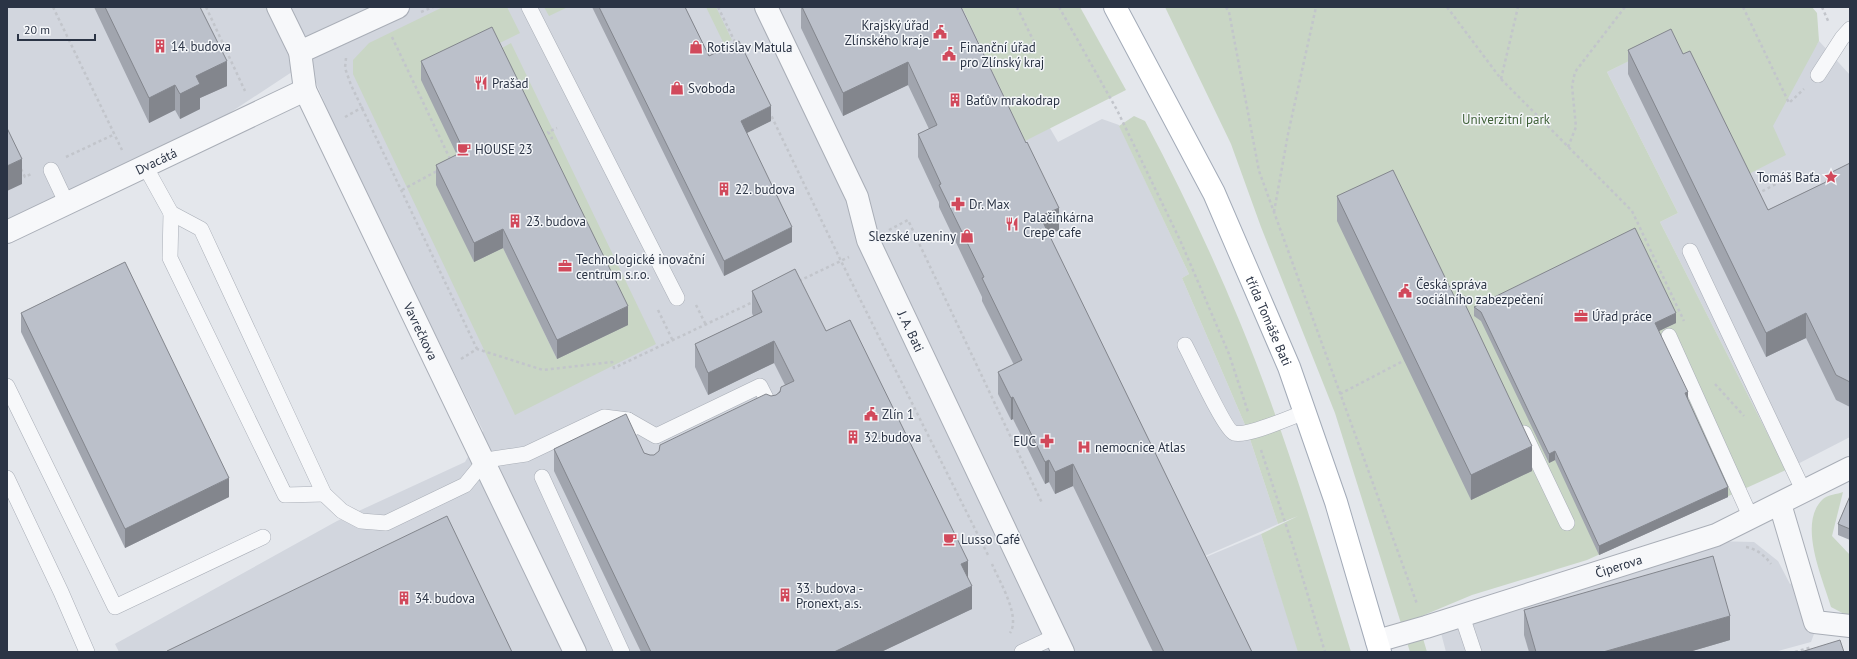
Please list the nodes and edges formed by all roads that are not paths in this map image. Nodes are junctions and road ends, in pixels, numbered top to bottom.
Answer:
1 (278, 7) edge
2 (529, 7) edge
3 (766, 7) edge
4 (1115, 7) edge
5 (389, 11) edge
6 (1850, 29) edge
7 (300, 52) junction
8 (1818, 75) road end
9 (305, 90) junction
10 (55, 165) road end
11 (145, 166) junction
12 (67, 204) junction
13 (171, 213) junction
14 (7, 232) edge
15 (1690, 251) dead end
16 (677, 298) dead end
17 (1669, 336) dead end
18 (1185, 345) dead end
19 (7, 386) edge
20 (772, 410) edge
21 (1305, 412) junction
22 (1516, 417) edge
23 (628, 420) junction
24 (638, 441) edge
25 (483, 463) junction
26 (1849, 470) edge
27 (542, 477) dead end
28 (7, 478) edge
29 (1804, 492) junction
30 (324, 494) junction
31 (1780, 504) junction
32 (1751, 518) junction
33 (1567, 523) dead end
34 (263, 537) dead end
35 (1462, 616) junction
36 (1850, 626) edge
37 (1060, 644) edge
38 (1379, 646) edge
39 (87, 652) edge
40 (575, 652) edge
41 (622, 652) edge
42 (1022, 652) edge
43 (1474, 652) edge

1 - 7 street, Vavrečkova
2 - 16 lane
3 - 37 street, J. A. Bati
4 - 21 main road, třída Tomáše Bati
5 - 7 street
6 - 8 lane
7 - 9 street, Vavrečkova
9 - 11 street, Dvacátá
9 - 25 street, Vavrečkova
10 - 12 lane
11 - 12 street, Dvacátá
11 - 13 lane
12 - 14 street, Dvacátá
13 - 30 lane
13 - 30 lane
15 - 29 lane
17 - 32 lane
18 - 21 lane
19 - 34 lane
20 - 23 lane
21 - 38 main road, třída Tomáše Bati
22 - 33 lane
23 - 24 lane
23 - 25 lane
25 - 30 lane
25 - 40 street, Vavrečkova
26 - 29 street, Čiperova
27 - 41 lane
28 - 39 lane
29 - 31 street, Čiperova
31 - 32 street, Čiperova
31 - 36 street
32 - 35 street, Čiperova
35 - 38 street, Čiperova
35 - 43 lane
37 - 42 lane

